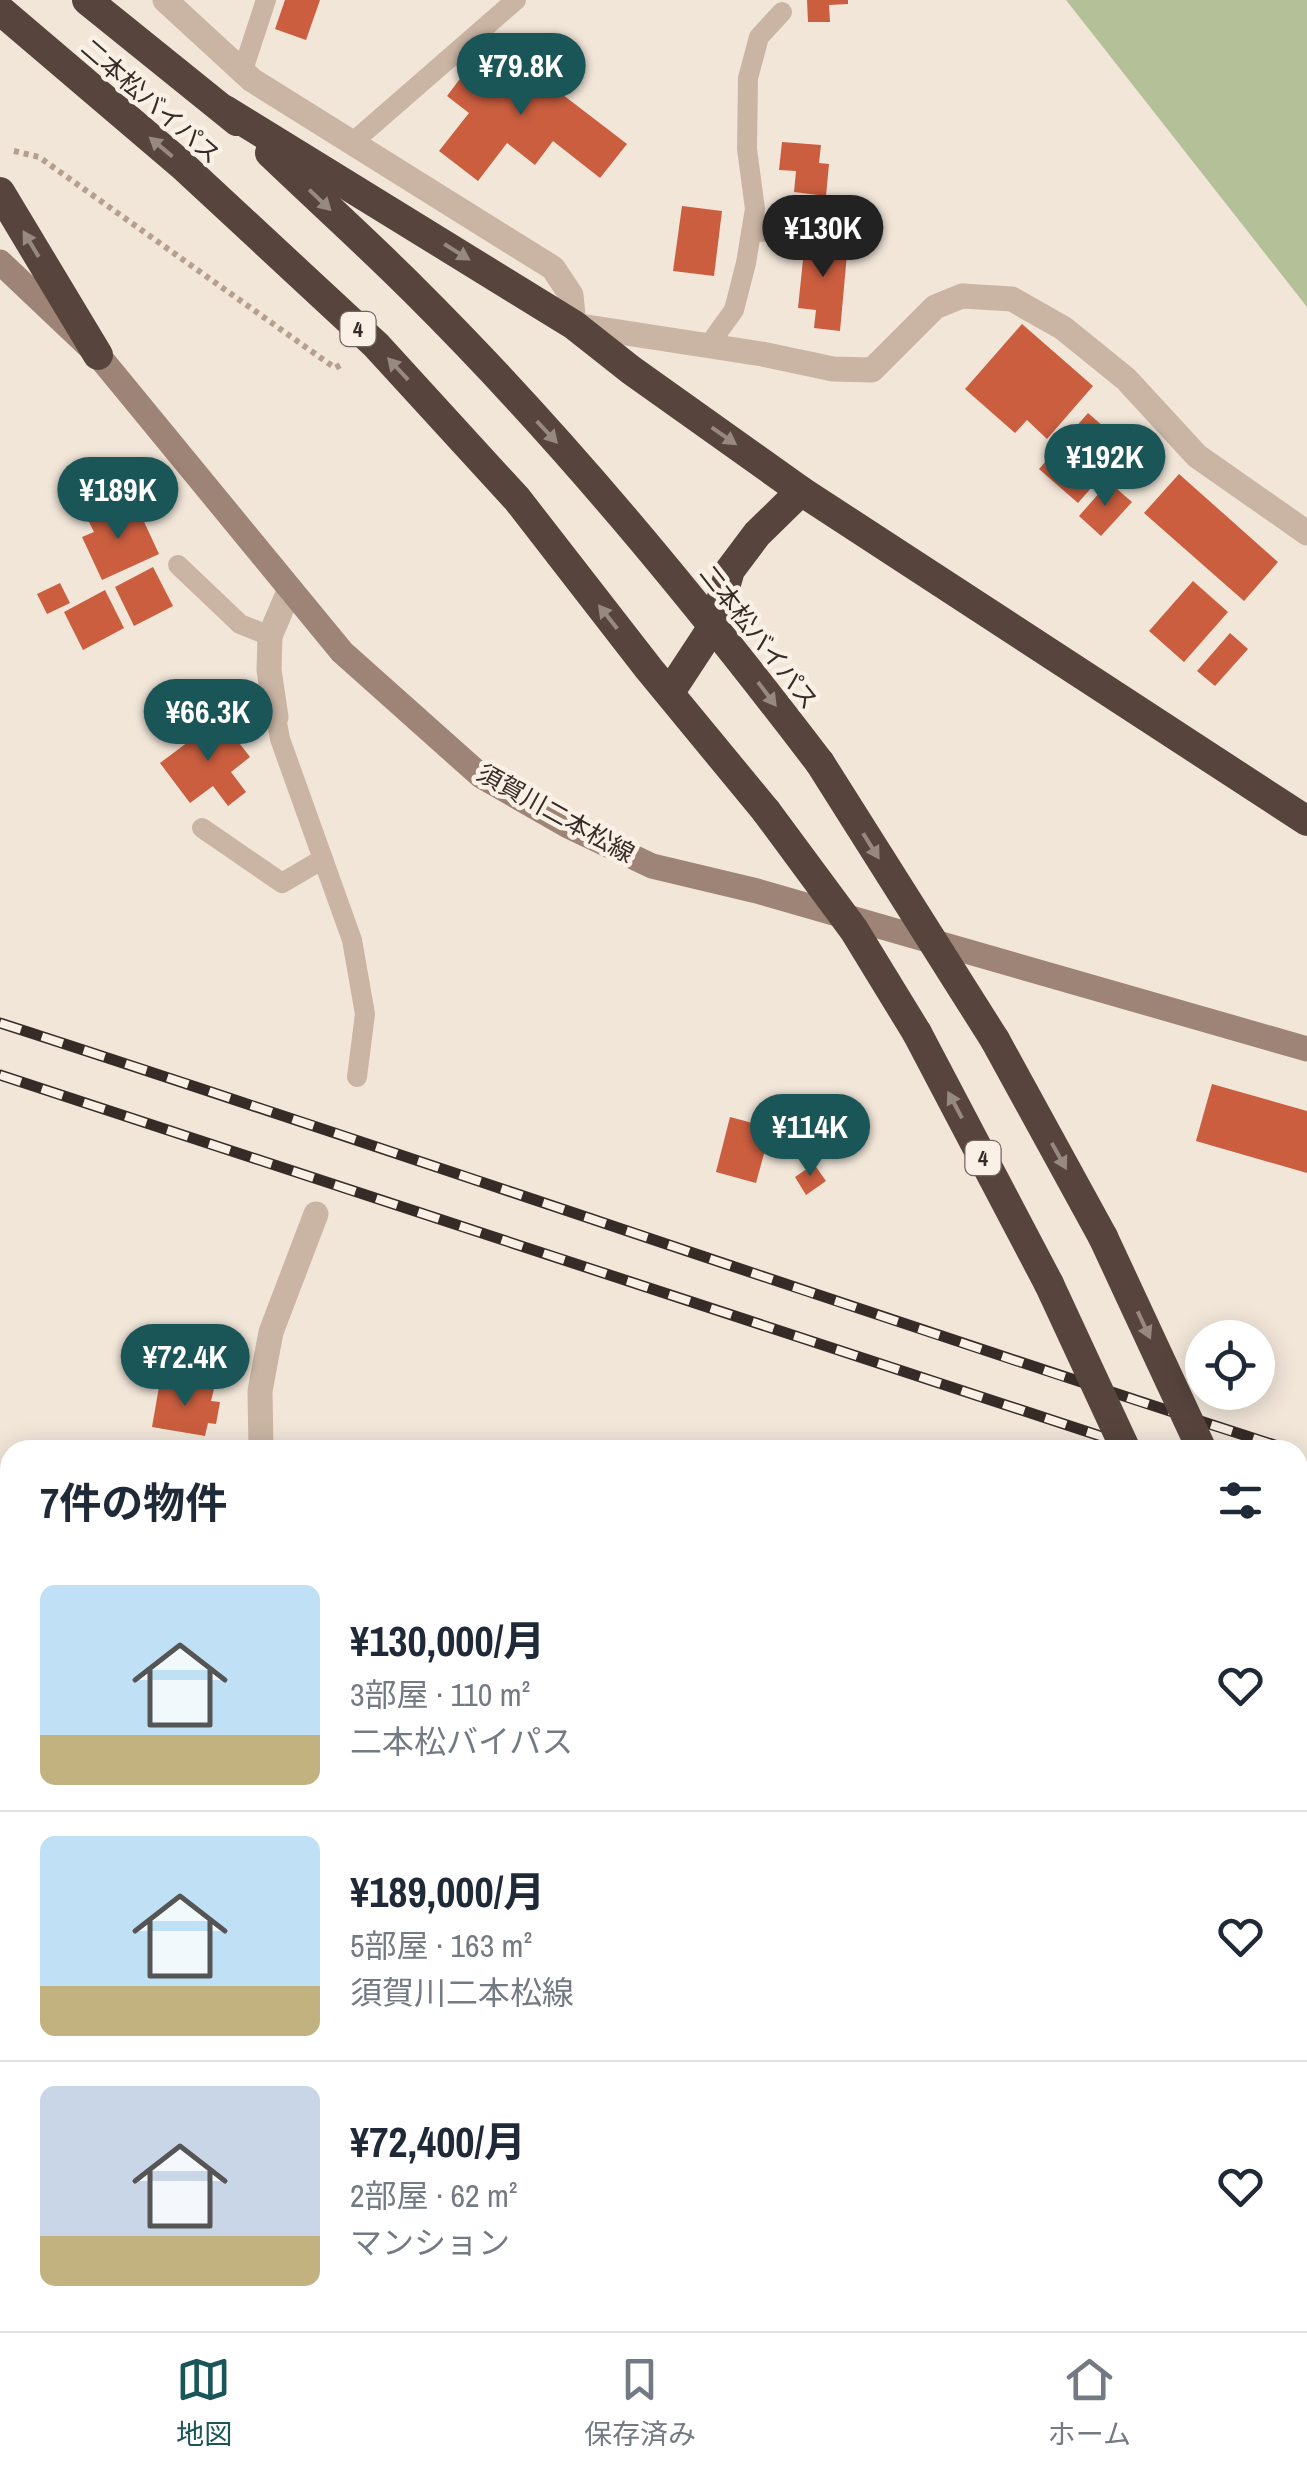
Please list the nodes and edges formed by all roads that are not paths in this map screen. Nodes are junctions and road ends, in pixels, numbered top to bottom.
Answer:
1 (87, 0) edge
2 (266, 0) edge
3 (516, 0) edge
4 (166, 1) edge
5 (0, 10) edge
6 (782, 12) dead end
7 (242, 70) junction
8 (224, 110) junction
9 (352, 142) junction
10 (0, 192) edge
11 (792, 231) dead end
12 (751, 232) junction
13 (0, 262) edge
14 (574, 325) junction
15 (708, 346) junction
16 (98, 356) junction
17 (800, 491) junction
18 (1307, 533) edge
19 (178, 564) dead end
20 (290, 589) junction
21 (714, 625) junction
22 (270, 636) junction
23 (670, 692) junction
24 (276, 717) joint
25 (1307, 821) edge
26 (202, 828) dead end
27 (323, 859) junction
28 (1307, 1049) edge
29 (357, 1077) dead end
30 (316, 1214) dead end
31 (262, 1440) edge
32 (1121, 1440) edge
33 (1197, 1440) edge

1 - 8 highway, 二本松バイパス
2 - 7 lane
3 - 9 lane
4 - 7 street
23 -> 5 highway, 二本松バイパス / 4
6 - 12 lane
7 - 9 street
8 -> 14 highway
8 -> 21 highway, 二本松バイパス
9 - 14 street
16 -> 10 highway
11 - 12 lane
12 - 15 lane
13 - 16 main road, 須賀川二本松線
14 - 15 street
14 -> 17 highway
15 - 18 street
16 - 20 main road, 須賀川二本松線
17 - 21 highway
17 - 25 highway
19 - 22 lane
20 - 22 street
20 - 28 main road, 須賀川二本松線
21 - 23 highway
21 -> 33 highway, 二本松バイパス, bridge
22 - 24 street
32 -> 23 highway, 二本松バイパス / 4, bridge
24 - 27 lane
26 - 27 lane
27 - 29 lane
30 - 31 street

